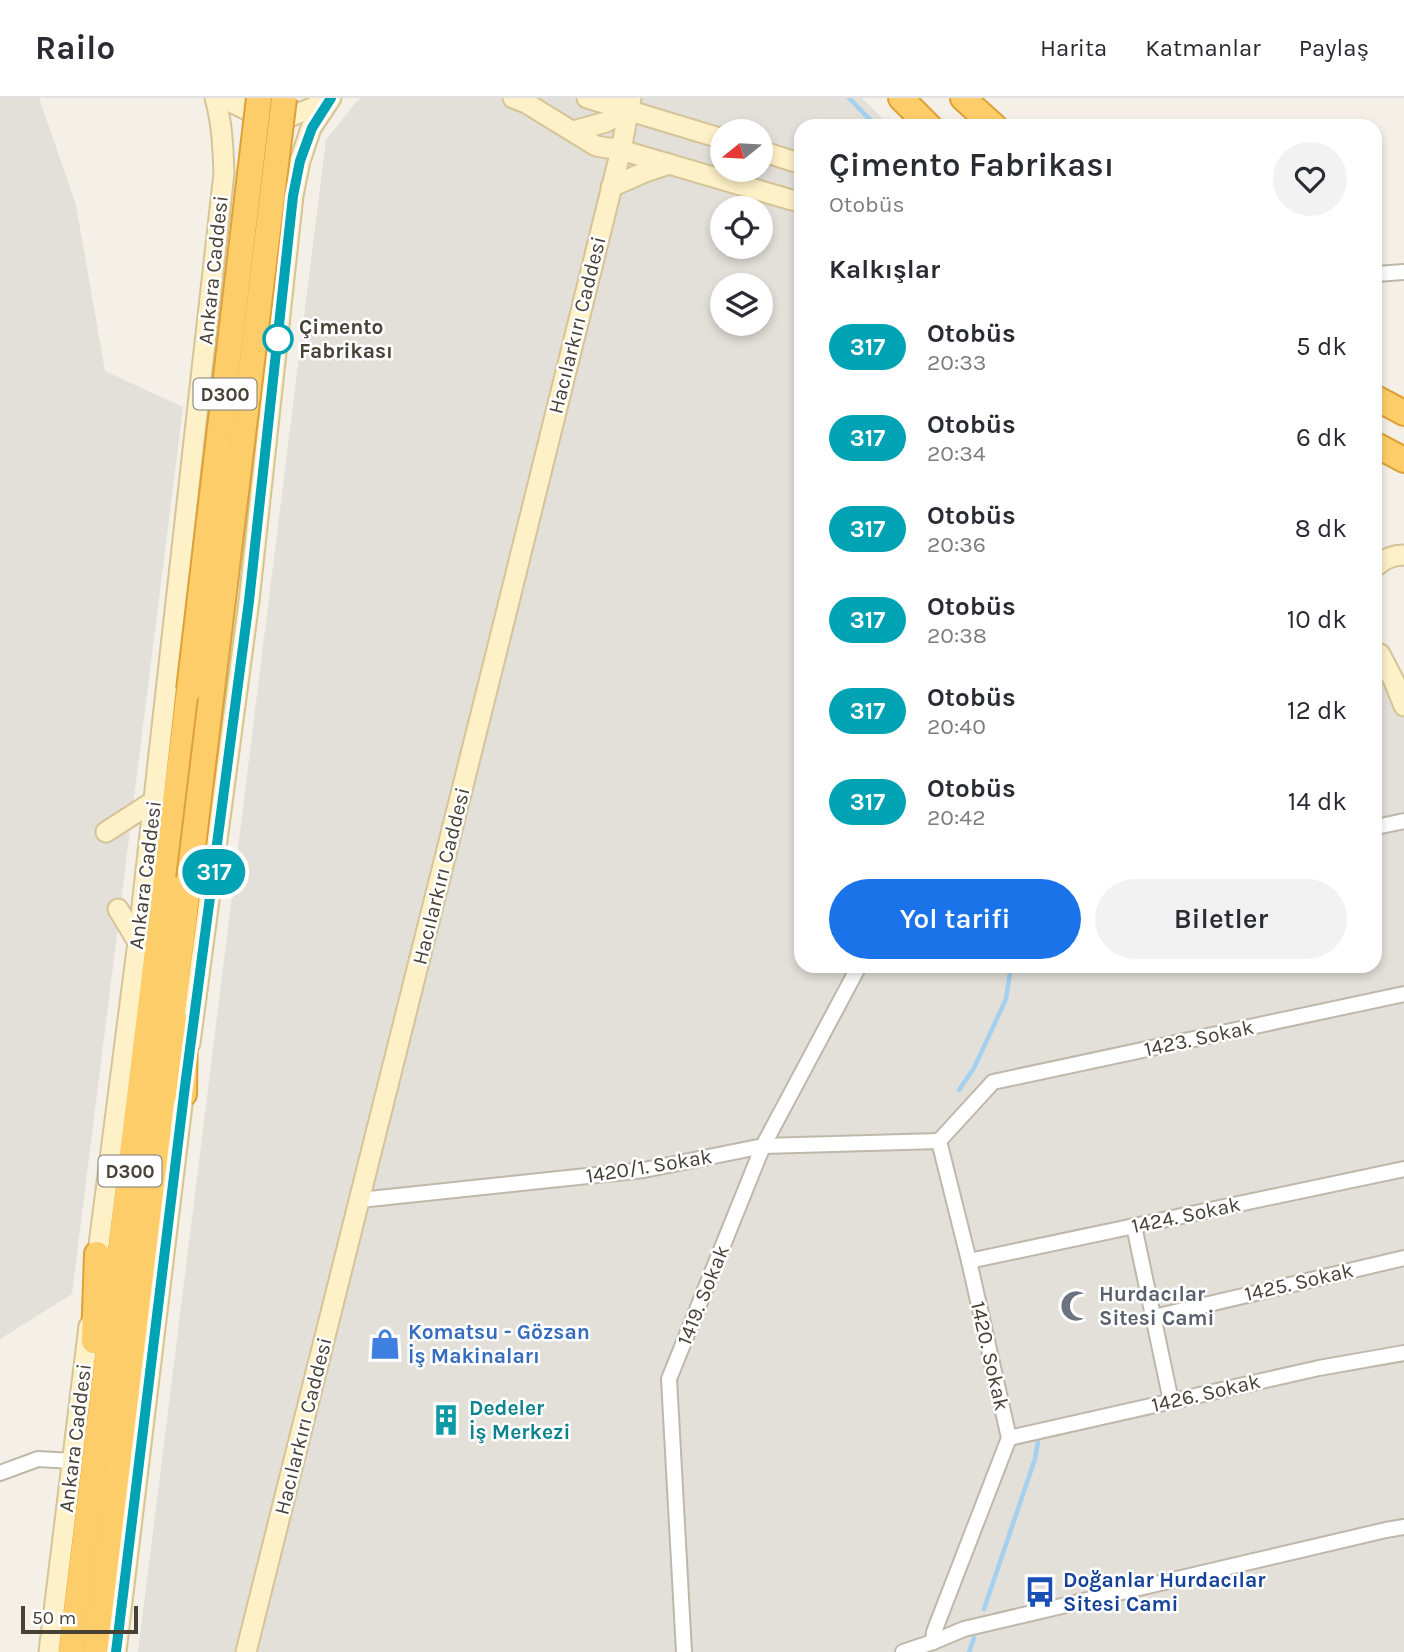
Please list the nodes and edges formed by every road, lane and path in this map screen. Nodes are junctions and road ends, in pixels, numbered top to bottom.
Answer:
1 (215, 98) edge
2 (225, 98) edge
3 (260, 98) edge
4 (284, 98) edge
5 (329, 98) edge
6 (513, 98) edge
7 (587, 98) edge
8 (901, 98) edge
9 (963, 98) edge
10 (629, 104) edge
11 (922, 119) edge
12 (986, 119) edge
13 (573, 131) junction
14 (710, 134) edge
15 (621, 149) junction
16 (774, 155) edge
17 (794, 161) edge
18 (669, 164) junction
19 (611, 187) junction
20 (794, 201) edge
21 (1404, 272) edge
22 (1382, 274) edge
23 (1382, 401) edge
24 (1404, 412) edge
25 (1382, 447) edge
26 (1404, 460) edge
27 (1382, 554) edge
28 (1402, 555) edge
29 (1382, 561) edge
30 (1382, 654) edge
31 (1382, 659) edge
32 (1404, 661) edge
33 (1404, 706) edge
34 (154, 801) junction
35 (1404, 821) edge
36 (1382, 826) edge
37 (106, 832) dead end
38 (189, 879) junction
39 (118, 909) dead end
40 (138, 942) junction
41 (855, 973) edge
42 (1404, 994) edge
43 (184, 1094) junction
44 (939, 1141) junction
45 (764, 1146) junction
46 (1404, 1169) edge
47 (359, 1200) junction
48 (1134, 1226) junction
49 (97, 1254) junction
50 (1404, 1258) edge
51 (969, 1261) junction
52 (1154, 1317) junction
53 (1404, 1353) edge
54 (1171, 1401) junction
55 (1009, 1438) junction
56 (73, 1461) junction
57 (0, 1473) edge
58 (89, 1501) junction
59 (1404, 1527) edge
60 (933, 1642) junction
61 (49, 1652) edge
62 (71, 1652) edge
63 (95, 1652) edge
64 (116, 1652) edge
65 (246, 1652) edge
66 (684, 1652) edge
67 (903, 1652) edge

1 - 34 main road, Ankara Caddesi
2 - 5 main road
3 - 58 highway, Ankara Caddesi / D300, bridge
4 - 38 highway, D300, bridge
5 - 43 main road
6 - 13 main road
7 - 10 main road
8 - 11 highway
9 - 12 highway
10 - 13 main road
10 - 14 main road
10 - 15 main road, Hacılarkırı Caddesi
13 - 15 main road
15 - 18 main road
15 - 19 main road, Hacılarkırı Caddesi
16 - 17 main road
18 - 19 main road
18 - 20 main road
19 - 47 main road, Hacılarkırı Caddesi
21 - 22 street
23 - 24 highway
25 - 26 highway
27 - 28 main road
28 - 29 main road
30 - 32 main road
31 - 33 main road
34 - 37 main road
34 - 40 main road, Ankara Caddesi
35 - 36 street
38 - 43 highway
38 - 63 highway, D300
39 - 40 main road
40 - 49 main road, Ankara Caddesi
41 - 45 street, 1419. Sokak
42 - 44 street, 1423. Sokak
43 - 64 main road
44 - 45 street, 1420/1. Sokak
44 - 51 street, 1420. Sokak
45 - 47 street, 1420/1. Sokak
45 - 66 street, 1419. Sokak
46 - 48 street, 1424. Sokak
47 - 65 main road, Hacılarkırı Caddesi
48 - 51 street, 1424. Sokak
48 - 52 street
49 - 56 main road, Ankara Caddesi
49 - 58 highway
50 - 52 street, 1425. Sokak
51 - 55 street, 1420. Sokak
52 - 54 street
53 - 54 street, 1426. Sokak
54 - 55 street, 1426. Sokak
55 - 60 street, 1420. Sokak
56 - 57 street
56 - 61 main road, Ankara Caddesi
58 - 62 highway, Ankara Caddesi / D300
59 - 60 street
60 - 67 street

